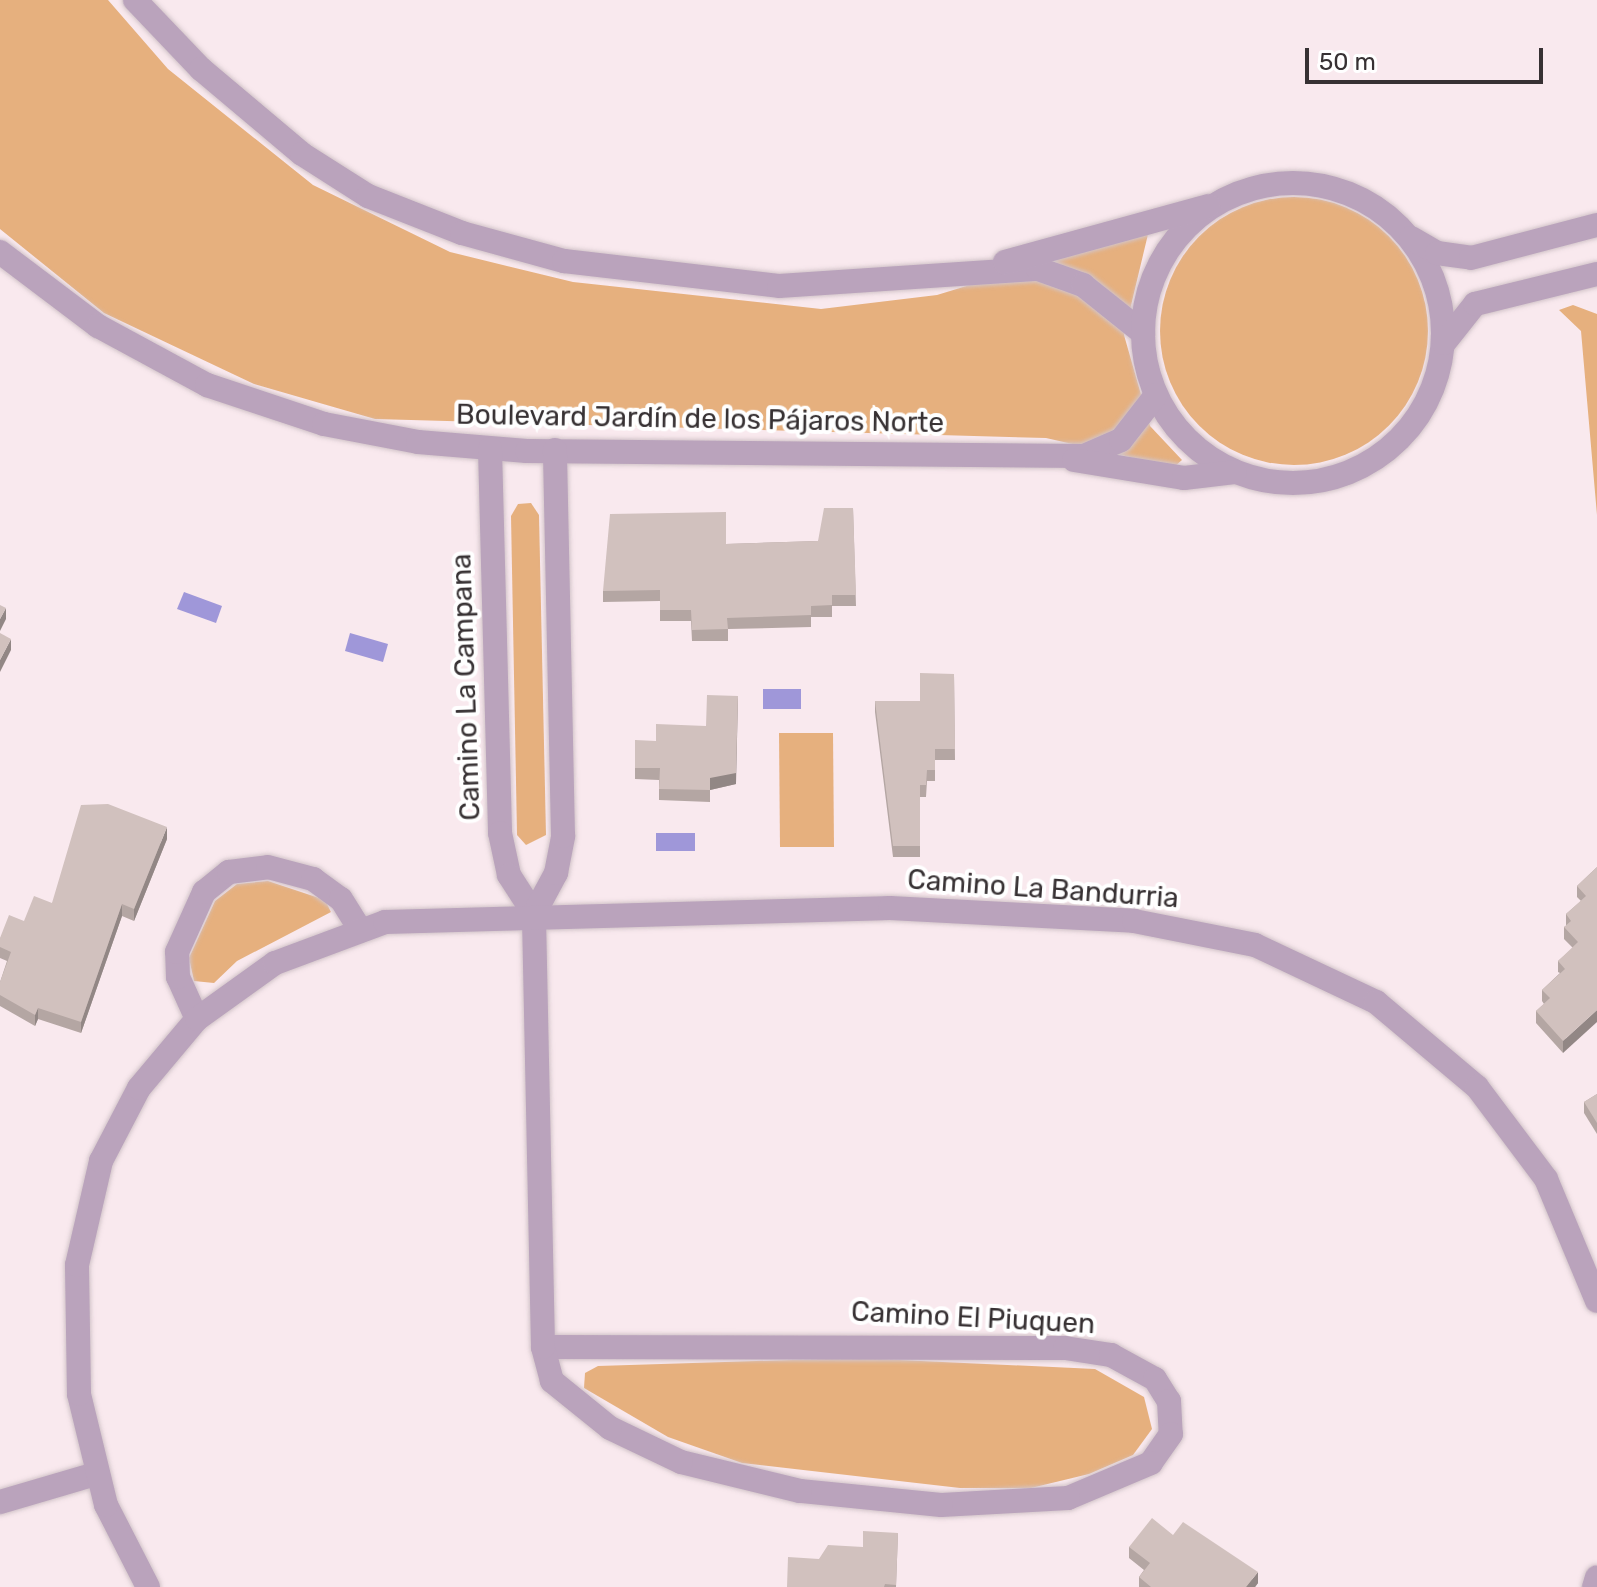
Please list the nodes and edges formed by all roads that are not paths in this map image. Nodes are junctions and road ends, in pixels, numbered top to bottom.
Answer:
1 (135, 0) edge
2 (1216, 204) junction
3 (1597, 225) edge
4 (1406, 234) junction
5 (0, 252) edge
6 (991, 268) junction
7 (1597, 274) edge
8 (1143, 333) junction
9 (1443, 345) junction
10 (1156, 395) junction
11 (490, 449) junction
12 (555, 450) junction
13 (1064, 457) junction
14 (1235, 472) junction
15 (534, 914) junction
16 (360, 930) junction
17 (197, 1019) junction
18 (1597, 1301) edge
19 (543, 1347) junction
20 (95, 1474) junction
21 (0, 1502) edge
22 (1597, 1577) edge
23 (148, 1587) edge
24 (1594, 1587) edge

1 - 6 street
2 - 4 street
2 - 6 street
2 - 8 street
3 - 4 street
4 - 9 street
5 - 11 street, Boulevard Jardín de los Pájaros Norte
6 - 8 street
7 - 9 street
8 - 10 street
9 - 14 street
10 - 13 street, Boulevard Jardín de los Pájaros Norte
10 - 14 street
11 - 12 street, Boulevard Jardín de los Pájaros Norte
11 - 15 street, Camino La Campana
12 - 13 street, Boulevard Jardín de los Pájaros Norte
12 - 15 street
13 - 14 street, Boulevard Jardín de los Pájaros Norte
15 - 16 street, Camino La Bandurria
15 - 18 street, Camino La Bandurria
15 - 19 street
16 - 17 street, Camino La Bandurria
16 - 17 street
17 - 20 street, Camino La Bandurria
19 - 19 street, Camino El Piuquen
20 - 21 street
20 - 23 street, Camino La Bandurria
22 - 24 street

